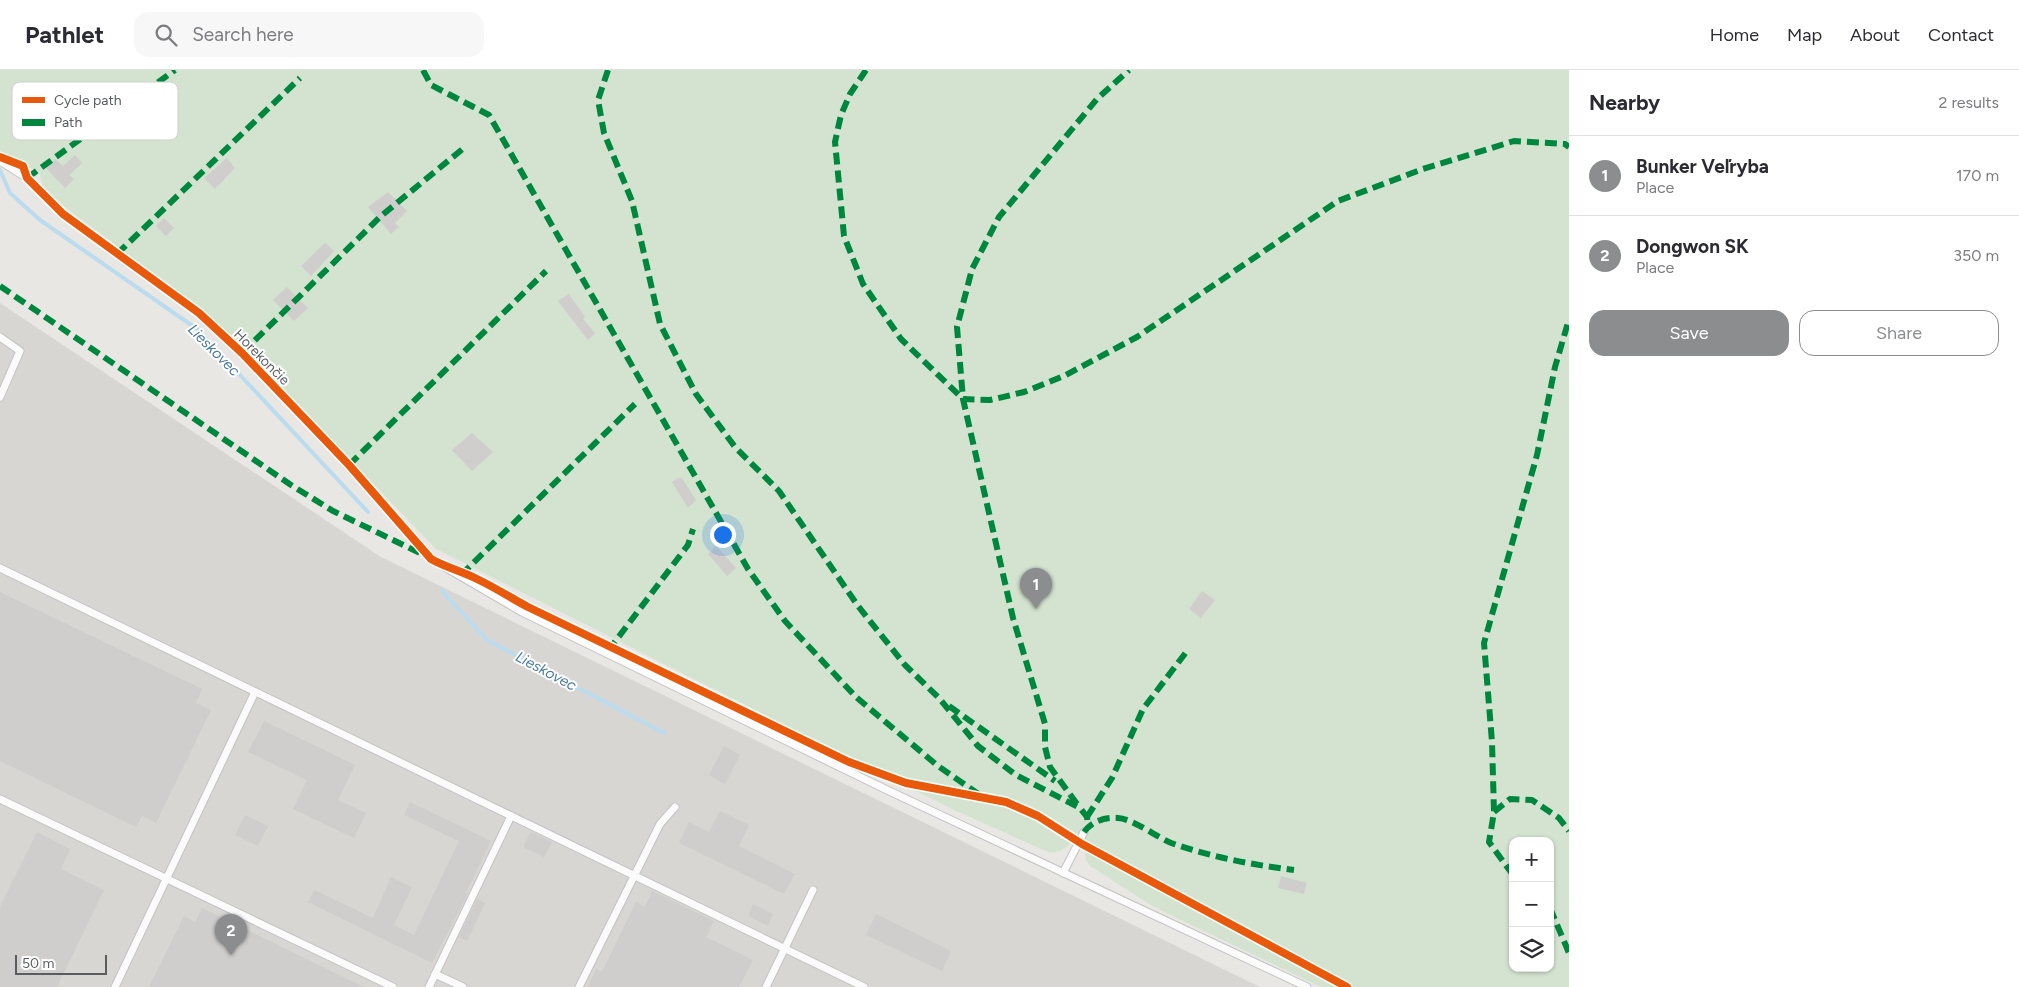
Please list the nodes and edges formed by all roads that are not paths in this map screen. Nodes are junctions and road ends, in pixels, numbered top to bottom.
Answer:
1 (0, 161) edge
2 (0, 337) edge
3 (0, 397) edge
4 (0, 568) edge
5 (255, 692) junction
6 (0, 799) edge
7 (675, 807) dead end
8 (511, 816) junction
9 (1084, 832) dead end
10 (1063, 873) junction
11 (634, 876) junction
12 (167, 879) junction
13 (813, 890) dead end
14 (784, 949) junction
15 (436, 974) junction
16 (115, 987) edge
17 (393, 987) edge
18 (429, 987) edge
19 (463, 987) edge
20 (579, 987) edge
21 (766, 987) edge
22 (864, 987) edge
23 (1308, 987) edge

1 - 10 lane, Horekončie
2 - 3 lane
4 - 5 lane
5 - 8 lane
5 - 12 lane
6 - 12 lane
7 - 11 lane
8 - 11 lane
8 - 15 lane
9 - 10 lane
10 - 23 lane, Horekončie
11 - 14 lane
11 - 20 lane
12 - 16 lane
12 - 17 lane
13 - 14 lane
14 - 21 lane
14 - 22 lane
15 - 18 lane
15 - 19 lane

